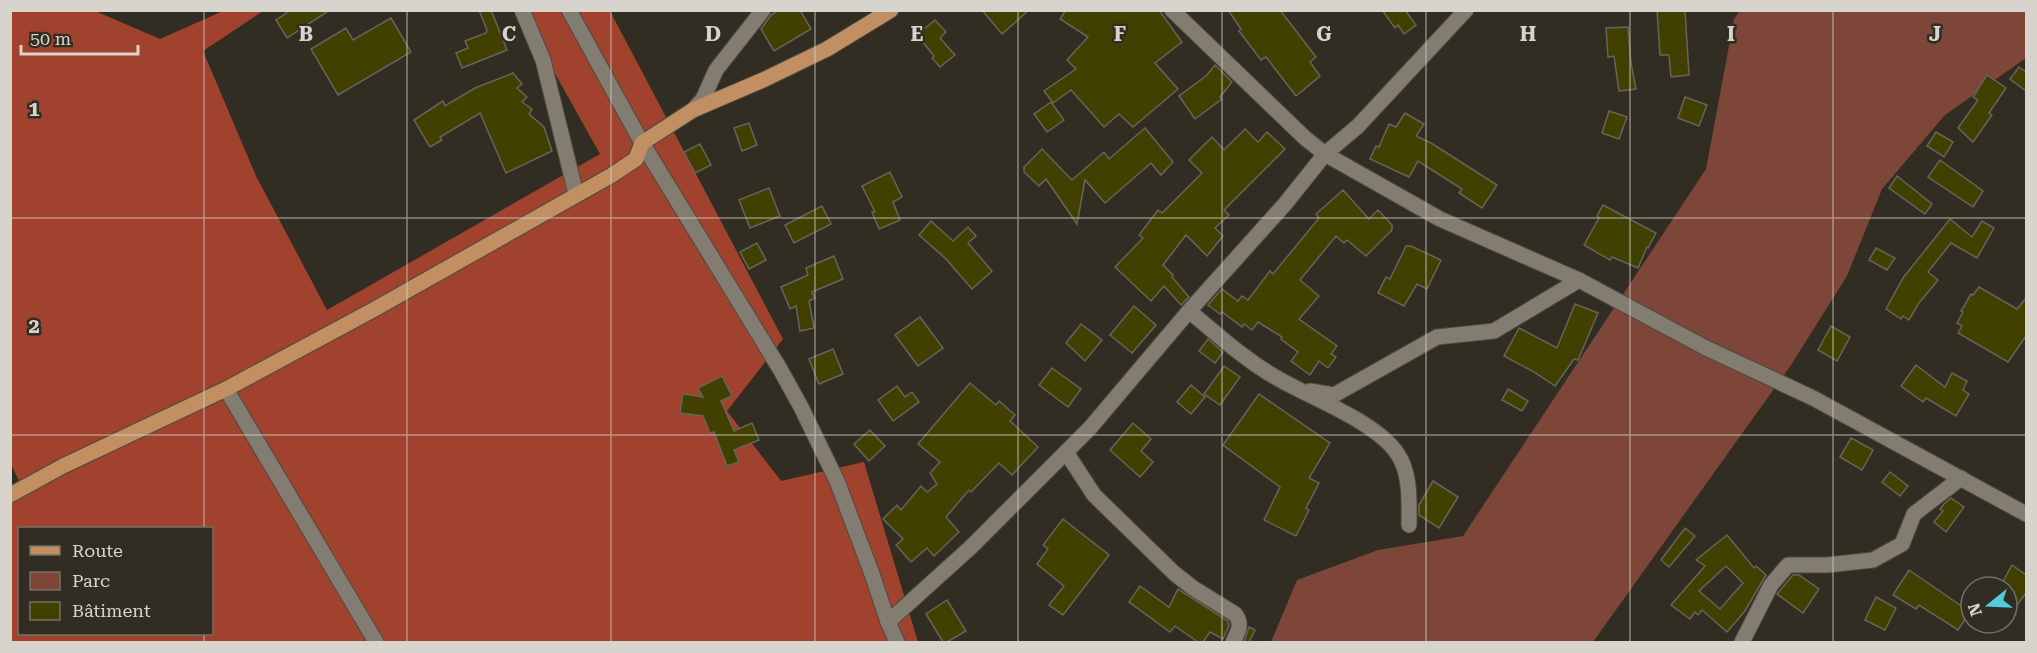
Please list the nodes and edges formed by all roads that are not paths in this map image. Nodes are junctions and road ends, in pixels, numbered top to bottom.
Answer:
1 (522, 10) edge
2 (569, 10) edge
3 (763, 10) edge
4 (891, 10) edge
5 (1172, 10) edge
6 (1466, 10) edge
7 (693, 110) junction
8 (642, 143) junction
9 (1325, 154) junction
10 (576, 194) junction
11 (1579, 280) junction
12 (1189, 311) junction
13 (1293, 387) junction
14 (226, 389) junction
15 (1066, 452) junction
16 (1960, 478) junction
17 (10, 495) edge
18 (2026, 514) edge
19 (1409, 525) dead end
20 (888, 622) junction
21 (376, 642) edge
22 (897, 642) edge
23 (1233, 642) edge
24 (1742, 642) edge

1 - 10 street
2 - 8 street
3 - 7 street
4 - 7 main road
5 - 9 street
6 - 9 street
7 - 8 main road
8 - 10 main road
8 - 20 street
9 - 11 street
9 - 12 street
10 - 14 main road
11 - 13 street
11 - 16 street
12 - 13 street
12 - 15 street
13 - 19 street
14 - 17 main road
14 - 21 street
15 - 20 street
15 - 23 street
16 - 18 street
16 - 24 street
20 - 22 street

